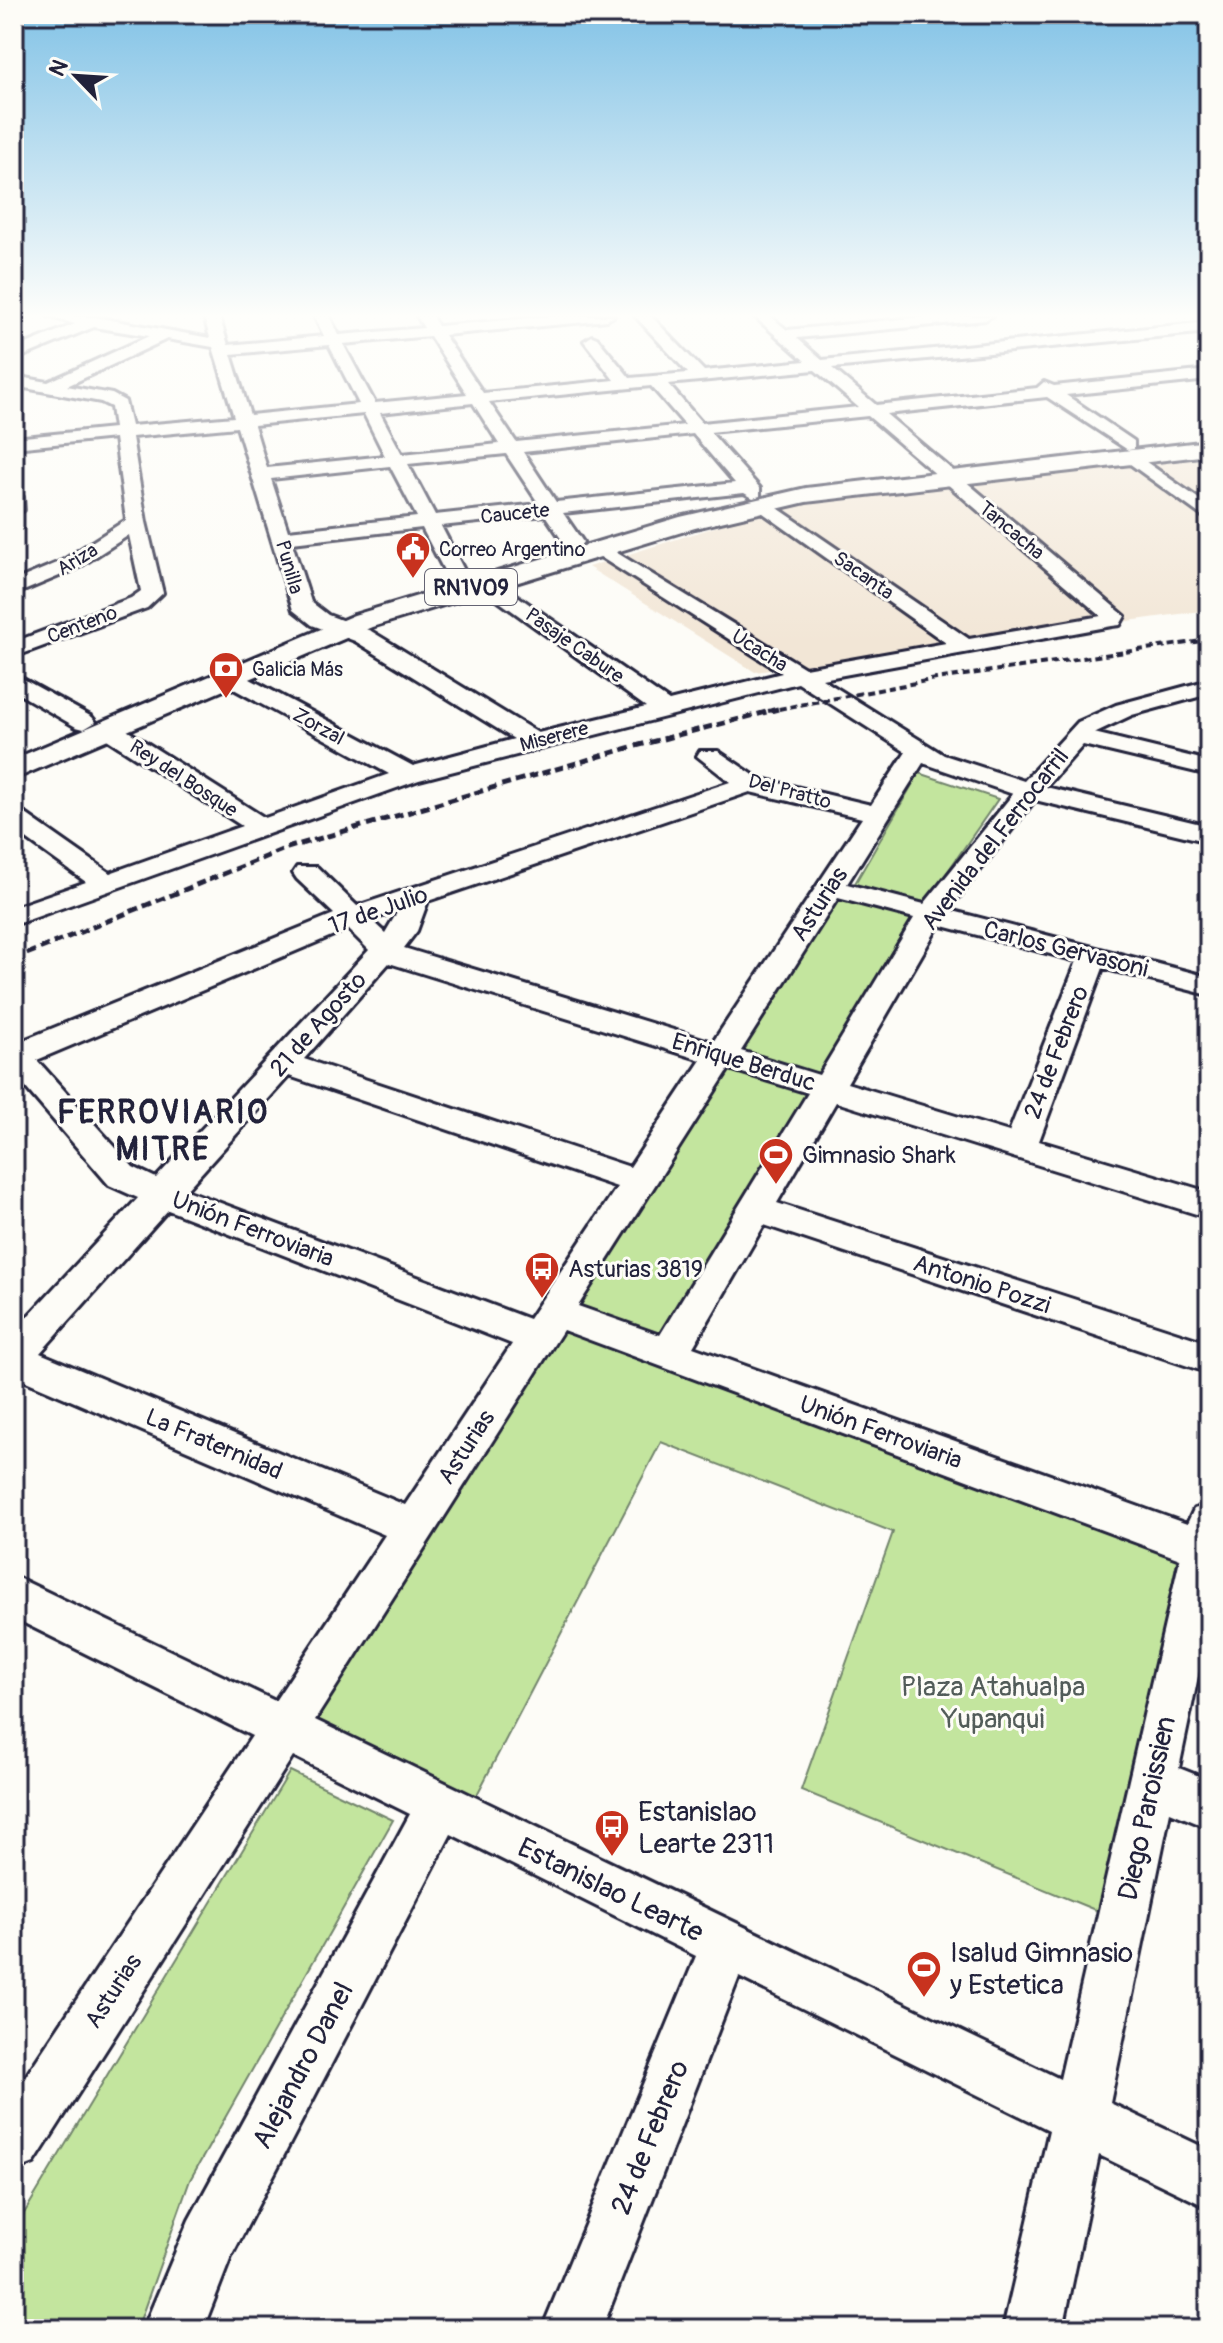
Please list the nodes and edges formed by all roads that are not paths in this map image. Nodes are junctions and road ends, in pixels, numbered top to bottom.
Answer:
1 (121, 425) edge
2 (201, 425) edge
3 (246, 425) edge
4 (377, 425) edge
5 (496, 425) edge
6 (693, 425) edge
7 (730, 425) edge
8 (890, 425) edge
9 (1095, 425) edge
10 (696, 429) junction
11 (122, 433) junction
12 (1209, 436) edge
13 (14, 443) edge
14 (511, 448) junction
15 (1209, 448) edge
16 (1130, 451) junction
17 (395, 460) junction
18 (944, 472) junction
19 (262, 474) junction
20 (754, 494) junction
21 (14, 497) edge
22 (551, 509) junction
23 (14, 510) edge
24 (1208, 513) edge
25 (136, 522) junction
26 (426, 523) junction
27 (281, 538) junction
28 (573, 542) junction
29 (601, 549) junction
30 (457, 576) junction
31 (486, 583) junction
32 (14, 589) edge
33 (1112, 620) joint
34 (331, 624) junction
35 (966, 647) junction
36 (14, 650) edge
37 (800, 676) junction
38 (229, 677) junction
39 (14, 681) edge
40 (1209, 687) edge
41 (663, 708) junction
42 (96, 725) junction
43 (1075, 736) junction
44 (534, 741) junction
45 (919, 751) junction
46 (14, 752) edge
47 (709, 756) dead end
48 (1209, 768) edge
49 (14, 770) edge
50 (410, 775) junction
51 (749, 784) junction
52 (1029, 791) junction
53 (877, 814) junction
54 (14, 818) edge
55 (260, 826) junction
56 (1209, 834) edge
57 (307, 873) dead end
58 (104, 882) junction
59 (830, 888) junction
60 (414, 897) junction
61 (931, 914) junction
62 (14, 917) edge
63 (352, 917) junction
64 (386, 950) junction
65 (1093, 956) junction
66 (1209, 986) edge
67 (719, 1055) junction
68 (15, 1056) edge
69 (284, 1063) junction
70 (827, 1087) junction
71 (1020, 1148) junction
72 (639, 1182) junction
73 (161, 1194) junction
74 (1209, 1205) edge
75 (755, 1209) junction
76 (546, 1325) junction
77 (669, 1354) junction
78 (14, 1358) edge
79 (1209, 1358) edge
80 (414, 1528) junction
81 (1207, 1541) edge
82 (14, 1596) edge
83 (284, 1728) junction
84 (1152, 1780) junction
85 (1209, 1804) edge
86 (440, 1806) junction
87 (726, 1945) junction
88 (1079, 2117) junction
89 (14, 2143) edge
90 (1209, 2180) edge
91 (173, 2329) edge
92 (572, 2329) edge
93 (1033, 2329) edge

1 - 11 street
2 - 11 street
3 - 19 street, Punilla
4 - 17 street
5 - 14 street
6 - 10 street, Sacanta
7 - 10 street
8 - 18 street, Tancacha
9 - 16 street
10 - 14 street
10 - 20 street, Sacanta
11 - 13 street
11 - 25 street
12 - 16 main road, RN1V09
14 - 17 street
14 - 22 street
15 - 16 main road, RN1V09
16 - 18 main road, RN1V09
16 - 24 street
17 - 19 street
17 - 26 street
18 - 20 main road, RN1V09
18 - 33 street, Tancacha
19 - 27 street, Punilla
20 - 22 street, Caucete
20 - 28 main road, RN1V09
20 - 29 main road, RN1V09
20 - 35 street, Sacanta
21 - 23 street
22 - 26 street, Caucete
22 - 28 street
25 - 32 street, Ariza
25 - 36 street, Centeno
26 - 27 street, Caucete
26 - 30 street
27 - 34 street, Punilla
28 - 30 main road, RN1V09
29 - 31 main road, RN1V09
29 - 37 street, Ucacha
30 - 34 main road, RN1V09
31 - 34 main road, RN1V09
31 - 41 street, Pasaje Cabure
33 - 35 street, Miserere
34 - 38 main road, RN1V09
34 - 42 main road, RN1V09
34 - 44 street, Punilla
35 - 37 street, Miserere
37 - 41 street, Miserere
37 - 45 street, Ucacha
38 - 42 main road, RN1V09
38 - 50 street, Zorzal
39 - 42 street, Rey del Bosque
40 - 43 street, Avenida del Ferrocarril
41 - 44 street, Miserere
42 - 46 main road, RN1V09
42 - 49 main road, RN1V09
42 - 55 street, Rey del Bosque
43 - 48 street
43 - 52 street, Avenida del Ferrocarril
44 - 50 street, Miserere
45 - 52 street, Ucacha
45 - 53 street, Asturias
47 - 51 street, Del Pratto
50 - 55 street, Miserere
51 - 53 street, Del Pratto
51 - 60 street, 17 de Julio
52 - 56 street, Ucacha
52 - 61 street, Avenida del Ferrocarril
53 - 59 street, Asturias
54 - 58 street
55 - 58 street, Miserere
57 - 63 street, Enrique Berduc
58 - 62 street, Miserere
59 - 61 street, Carlos Gervasoni
59 - 67 street, Asturias
60 - 63 street, 17 de Julio
60 - 64 street, 21 de Agosto
61 - 65 street, Carlos Gervasoni
61 - 70 street, Avenida del Ferrocarril
63 - 64 street, Enrique Berduc
63 - 68 street, 17 de Julio
64 - 67 street, Enrique Berduc
64 - 69 street, 21 de Agosto
65 - 66 street, Carlos Gervasoni
65 - 71 street, 24 de Febrero
67 - 70 street, Enrique Berduc
67 - 72 street, Asturias
68 - 73 street, Unión Ferroviaria
69 - 72 street
69 - 73 street, 21 de Agosto
70 - 71 street, Enrique Berduc
70 - 75 street, Avenida del Ferrocarril
71 - 74 street, Enrique Berduc
72 - 76 street, Asturias
73 - 76 street, Unión Ferroviaria
73 - 78 street, 21 de Agosto
75 - 77 street, Avenida del Ferrocarril
75 - 79 street, Antonio Pozzi
76 - 77 street, Unión Ferroviaria
76 - 80 street, Asturias
77 - 81 street, Unión Ferroviaria
78 - 80 street, La Fraternidad
80 - 83 street, Asturias
81 - 84 street, Diego Paroissien
82 - 83 street, Estanislao Learte
83 - 86 street, Estanislao Learte
83 - 89 street, Asturias
84 - 85 street
84 - 88 street, Diego Paroissien
86 - 87 street, Estanislao Learte
86 - 91 street, Alejandro Danel
87 - 88 street, Estanislao Learte
87 - 92 street, 24 de Febrero
88 - 90 street, Estanislao Learte
88 - 93 street, Diego Paroissien

